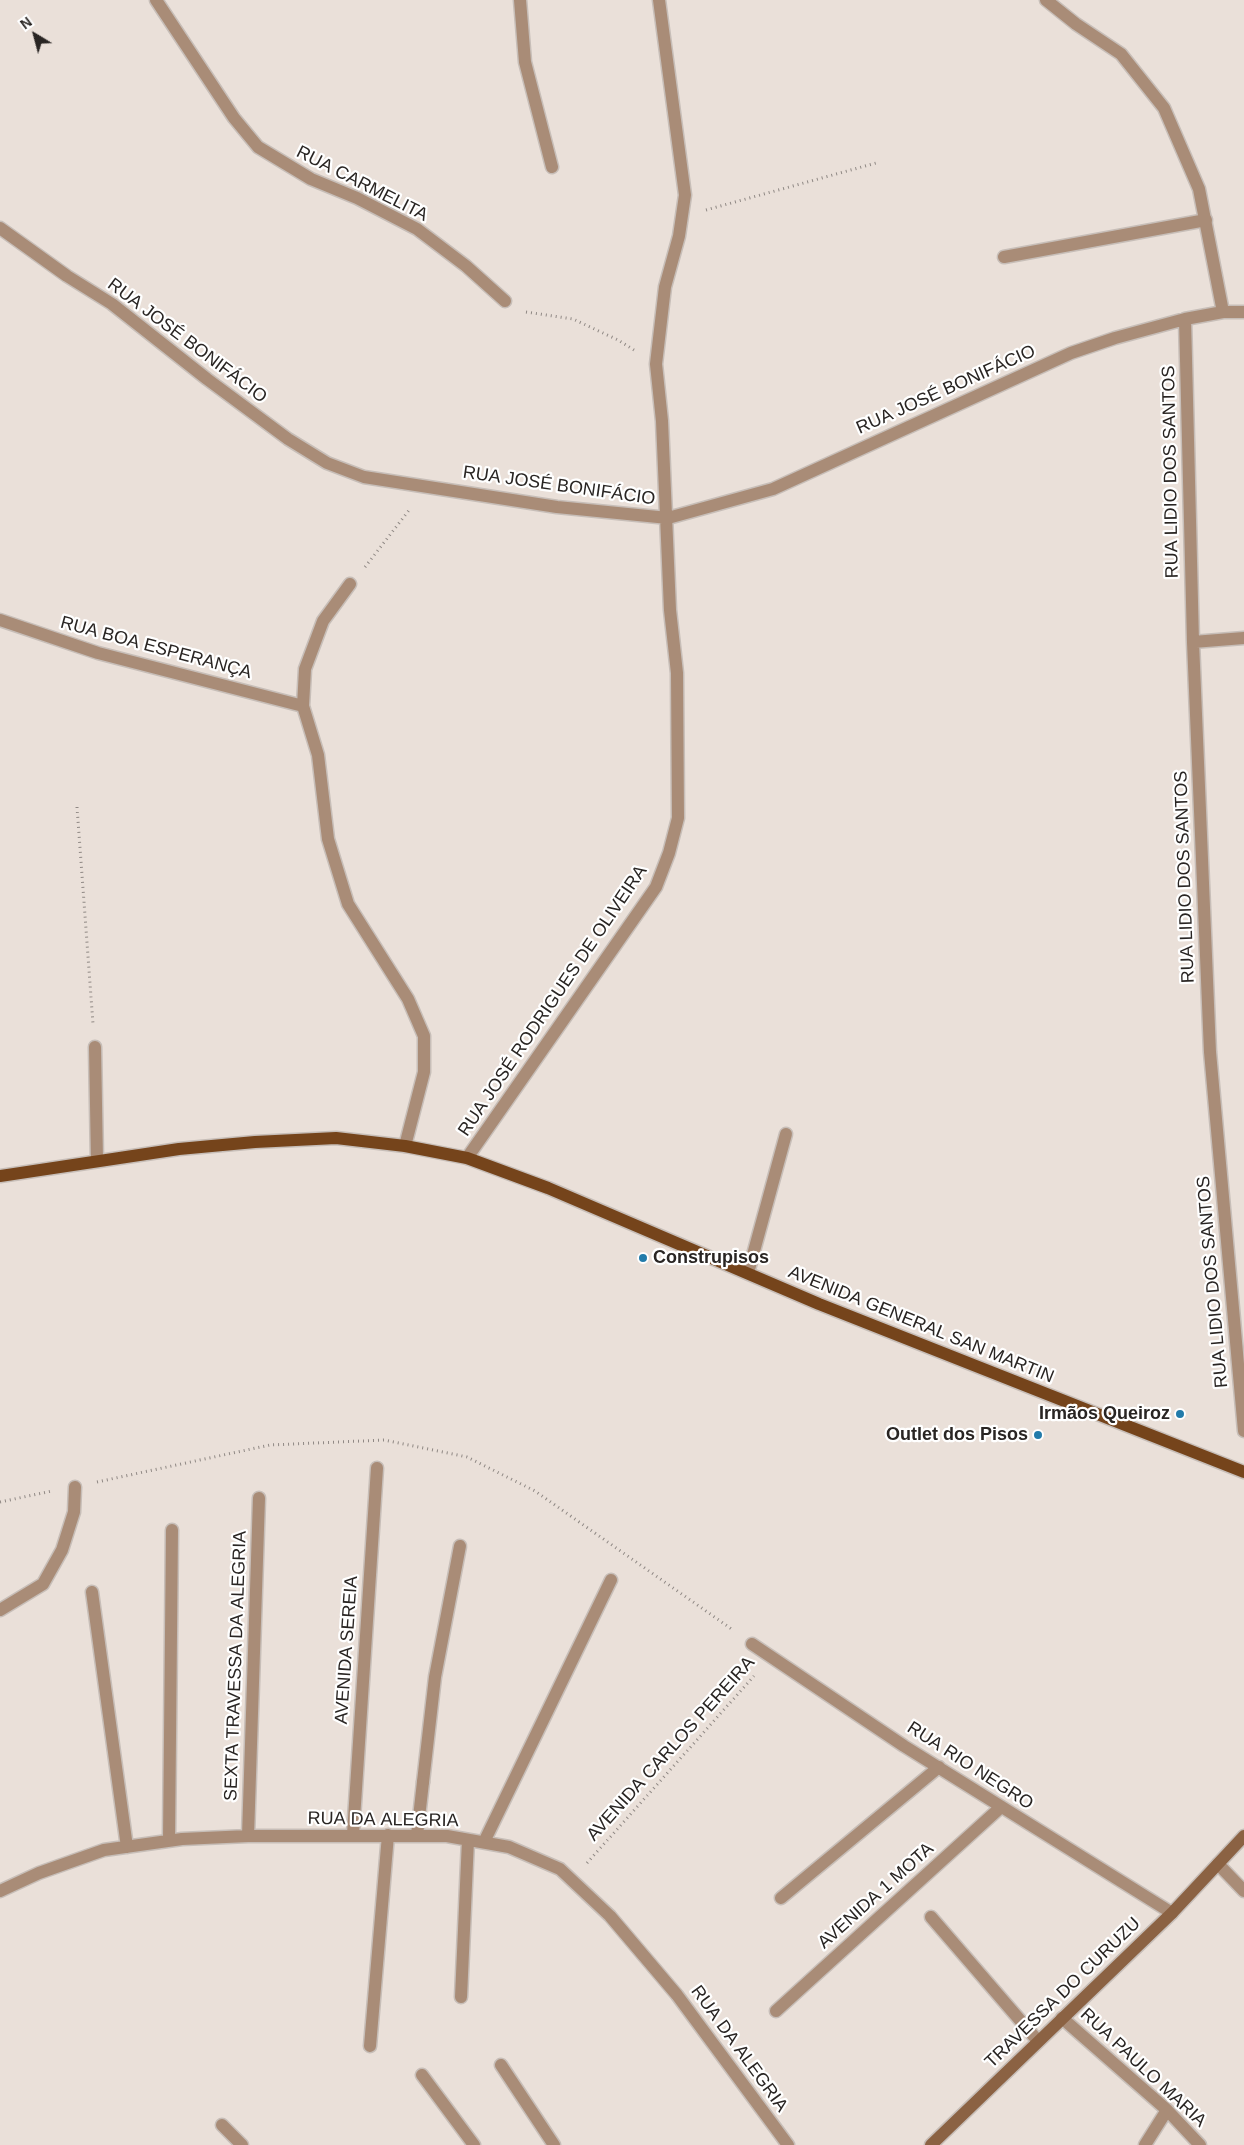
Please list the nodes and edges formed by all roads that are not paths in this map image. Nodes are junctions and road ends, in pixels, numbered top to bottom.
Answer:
1 (156, 0) edge
2 (520, 0) edge
3 (659, 0) edge
4 (1046, 0) edge
5 (552, 167) dead end
6 (1206, 220) junction
7 (0, 228) edge
8 (1004, 257) dead end
9 (505, 301) road end
10 (1223, 312) junction
11 (1244, 312) edge
12 (1184, 320) junction
13 (668, 518) junction
14 (350, 584) road end
15 (0, 620) edge
16 (1244, 638) edge
17 (1193, 642) junction
18 (303, 706) junction
19 (95, 1047) road end
20 (786, 1134) dead end
21 (406, 1146) junction
22 (467, 1158) junction
23 (97, 1161) junction
24 (0, 1176) edge
25 (748, 1273) junction
26 (1244, 1431) edge
27 (377, 1468) dead end
28 (1244, 1472) edge
29 (75, 1487) dead end
30 (259, 1498) dead end
31 (172, 1530) dead end
32 (460, 1546) dead end
33 (611, 1580) dead end
34 (92, 1592) dead end
35 (0, 1610) edge
36 (752, 1644) dead end
37 (939, 1768) junction
38 (1001, 1807) junction
39 (353, 1834) junction
40 (388, 1835) junction
41 (417, 1835) junction
42 (248, 1836) junction
43 (1244, 1836) edge
44 (169, 1840) junction
45 (468, 1840) junction
46 (484, 1842) junction
47 (126, 1847) junction
48 (1218, 1864) junction
49 (0, 1891) edge
50 (1244, 1891) edge
51 (781, 1898) dead end
52 (1172, 1914) junction
53 (931, 1917) dead end
54 (462, 1997) dead end
55 (776, 2012) dead end
56 (1062, 2018) junction
57 (1038, 2041) junction
58 (370, 2046) dead end
59 (502, 2065) dead end
60 (422, 2075) dead end
61 (1167, 2110) junction
62 (222, 2125) dead end
63 (242, 2145) edge
64 (474, 2145) edge
65 (554, 2145) edge
66 (788, 2145) edge
67 (931, 2145) edge
68 (1145, 2145) edge
69 (1200, 2145) edge

1 - 9 street, RUA CARMELITA
2 - 5 street
3 - 13 street, RUA JOSÉ RODRIGUES DE OLIVEIRA
4 - 6 street
6 - 8 street
6 - 10 street
7 - 13 street, RUA JOSÉ BONIFÁCIO
10 - 11 street
10 - 12 street
12 - 13 street, RUA JOSÉ BONIFÁCIO
12 - 17 street, RUA LIDIO DOS SANTOS
13 - 22 street, RUA JOSÉ RODRIGUES DE OLIVEIRA
14 - 18 street
15 - 18 street, RUA BOA ESPERANÇA
16 - 17 street
17 - 26 street, RUA LIDIO DOS SANTOS
18 - 21 street
19 - 23 street
20 - 25 street
21 - 22 main road, AVENIDA GENERAL SAN MARTIN
21 - 23 main road, AVENIDA GENERAL SAN MARTIN
22 - 25 main road, AVENIDA GENERAL SAN MARTIN
23 - 24 main road, AVENIDA GENERAL SAN MARTIN
25 - 28 main road, AVENIDA GENERAL SAN MARTIN
27 - 39 street, AVENIDA SEREIA
29 - 35 street
30 - 42 street, SEXTA TRAVESSA DA ALEGRIA
31 - 44 street
32 - 41 street
33 - 46 street
34 - 47 street
36 - 37 street, RUA RIO NEGRO
37 - 38 street, RUA RIO NEGRO
37 - 51 street
38 - 52 street, RUA RIO NEGRO
38 - 55 street, AVENIDA 1 MOTA
39 - 40 street, RUA DA ALEGRIA
39 - 42 street, RUA DA ALEGRIA
40 - 41 street, RUA DA ALEGRIA
40 - 58 street
41 - 45 street, RUA DA ALEGRIA
42 - 44 street, RUA DA ALEGRIA
43 - 48 street
44 - 47 street, RUA DA ALEGRIA
45 - 46 street, RUA DA ALEGRIA
45 - 54 street
46 - 66 street, RUA DA ALEGRIA
47 - 49 street, RUA DA ALEGRIA
48 - 50 street
48 - 52 street, TRAVESSA DO CURUZU
52 - 56 street, TRAVESSA DO CURUZU
53 - 57 street
56 - 57 street, TRAVESSA DO CURUZU
56 - 61 street, RUA PAULO MARIA
57 - 67 street, TRAVESSA DO CURUZU
59 - 65 street
60 - 64 street
61 - 68 street
61 - 69 street, RUA PAULO MARIA
62 - 63 street

